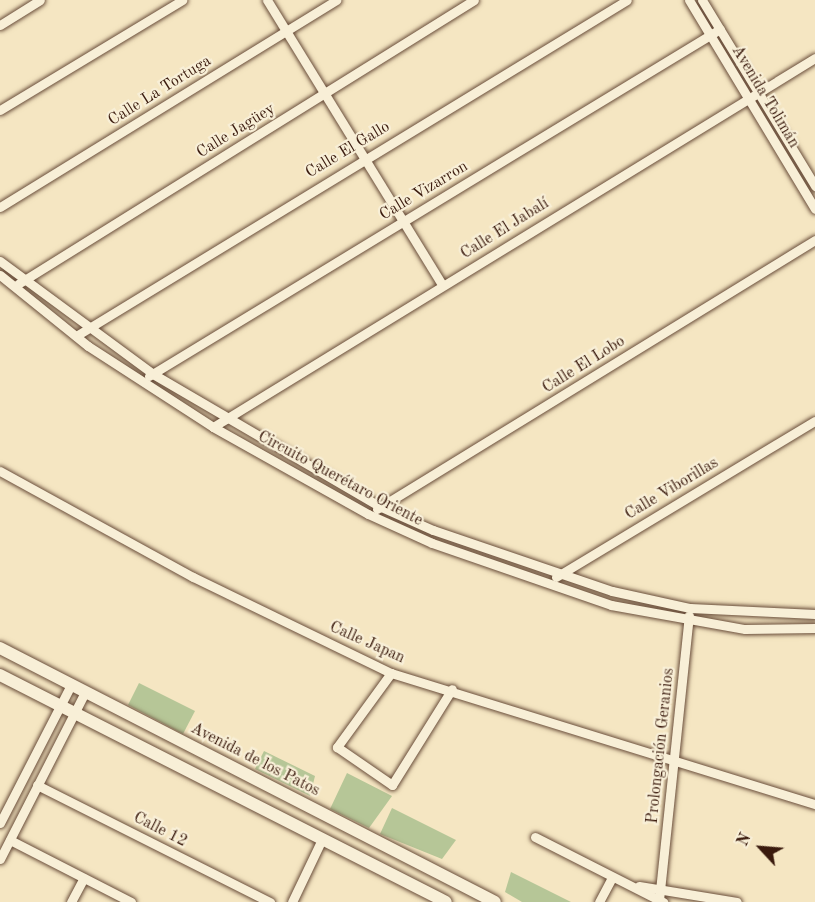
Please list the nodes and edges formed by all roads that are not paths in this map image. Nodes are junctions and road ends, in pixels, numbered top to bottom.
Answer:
1 (40, 0) edge
2 (182, 0) edge
3 (267, 0) edge
4 (336, 0) edge
5 (474, 0) edge
6 (627, 0) edge
7 (689, 0) edge
8 (702, 0) edge
9 (0, 24) edge
10 (720, 29) junction
11 (285, 31) junction
12 (710, 35) junction
13 (815, 58) edge
14 (325, 93) junction
15 (759, 93) junction
16 (748, 98) junction
17 (0, 110) edge
18 (364, 158) junction
19 (815, 186) edge
20 (0, 207) edge
21 (815, 209) edge
22 (403, 222) junction
23 (815, 240) edge
24 (0, 261) edge
25 (0, 275) edge
26 (23, 281) junction
27 (442, 285) junction
28 (14, 286) junction
29 (85, 327) junction
30 (76, 336) junction
31 (149, 376) junction
32 (227, 417) junction
33 (815, 421) edge
34 (213, 427) junction
35 (0, 471) edge
36 (381, 507) junction
37 (368, 514) junction
38 (558, 576) junction
39 (545, 585) junction
40 (690, 608) junction
41 (815, 614) edge
42 (689, 622) junction
43 (815, 628) edge
44 (0, 648) edge
45 (391, 673) junction
46 (0, 676) edge
47 (71, 685) junction
48 (452, 689) junction
49 (85, 692) junction
50 (60, 705) junction
51 (75, 713) junction
52 (675, 758) junction
53 (37, 785) junction
54 (815, 804) edge
55 (0, 823) edge
56 (535, 837) dead end
57 (322, 839) junction
58 (10, 840) junction
59 (0, 859) edge
60 (84, 878) junction
61 (612, 878) junction
62 (635, 886) junction
63 (661, 888) junction
64 (661, 901) edge
65 (71, 902) edge
66 (131, 902) edge
67 (270, 902) edge
68 (292, 902) edge
69 (446, 902) edge
70 (495, 902) edge
71 (598, 902) edge
72 (737, 902) edge

1 - 9 street
2 - 17 street
3 - 11 street
4 - 11 street, Calle La Tortuga
5 - 14 street, Calle Jagüey
6 - 18 street, Calle El Gallo
7 - 12 street, Avenida Tolimán
8 - 10 street, Avenida Tolimán
10 - 12 street, Calle Vizarron
10 - 15 street, Avenida Tolimán
11 - 14 street
11 - 20 street, Calle La Tortuga
12 - 16 street, Avenida Tolimán
12 - 22 street, Calle Vizarron
13 - 15 street, Calle El Jabalí
14 - 18 street
14 - 26 street, Calle Jagüey
15 - 16 street, Calle El Jabalí
15 - 19 street, Avenida Tolimán
16 - 21 street, Avenida Tolimán
16 - 27 street, Calle El Jabalí
18 - 22 street
18 - 29 street, Calle El Gallo
22 - 27 street
22 - 31 street, Calle Vizarron
23 - 36 street, Calle El Lobo
24 - 26 street, Circuito Querétaro Oriente
25 - 28 street, Circuito Querétaro Oriente
26 - 28 street, Calle Jagüey
26 - 29 street, Circuito Querétaro Oriente
27 - 32 street, Calle El Jabalí
28 - 30 street, Circuito Querétaro Oriente
29 - 30 street, Calle El Gallo
29 - 31 street, Circuito Querétaro Oriente
30 - 31 street, Circuito Querétaro Oriente
31 - 32 street, Circuito Querétaro Oriente
31 - 34 street, Circuito Querétaro Oriente
32 - 34 street, Calle El Jabalí
32 - 36 street, Circuito Querétaro Oriente
33 - 38 street, Calle Viborillas
34 - 37 street, Circuito Querétaro Oriente
35 - 45 street, Calle Japan
36 - 37 street, Calle El Lobo
36 - 38 street, Circuito Querétaro Oriente
37 - 39 street, Circuito Querétaro Oriente
38 - 39 street, Calle Viborillas
38 - 40 street, Circuito Querétaro Oriente
39 - 42 street, Circuito Querétaro Oriente
40 - 41 street, Circuito Querétaro Oriente
40 - 42 street, Prolongación Geranios
42 - 43 street, Circuito Querétaro Oriente
42 - 52 street, Prolongación Geranios
44 - 47 street, Avenida de los Patos
45 - 48 street, Calle Japan
45 - 48 street
46 - 50 street
47 - 49 street, Avenida de los Patos
47 - 50 street
48 - 52 street, Calle Japan
49 - 51 street
49 - 70 street, Avenida de los Patos
50 - 51 street
50 - 55 street
51 - 53 street
51 - 57 street
52 - 54 street, Calle Japan
52 - 63 street, Prolongación Geranios
53 - 58 street
53 - 67 street, Calle 12
56 - 61 street
57 - 68 street
57 - 69 street
58 - 59 street
58 - 60 street
60 - 65 street
60 - 66 street
61 - 62 street
61 - 71 street
62 - 63 street
62 - 64 street
63 - 64 street, Prolongación Geranios
63 - 72 street

